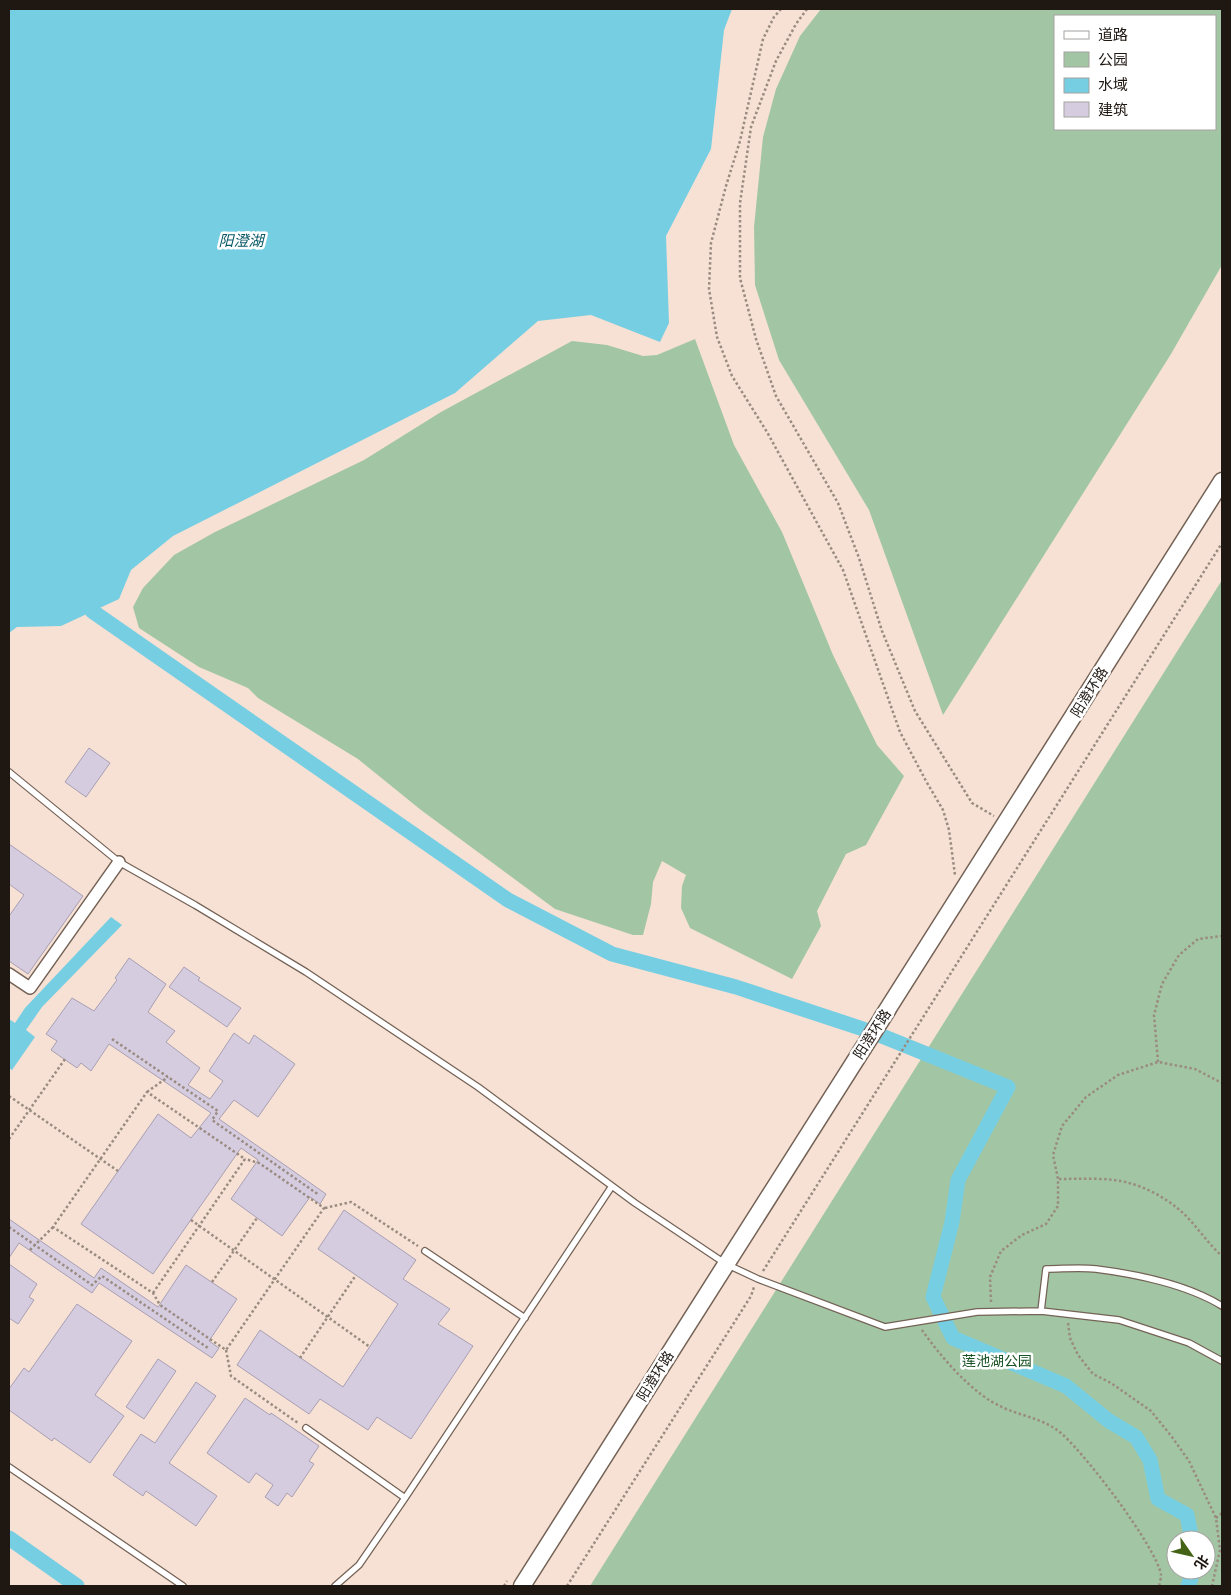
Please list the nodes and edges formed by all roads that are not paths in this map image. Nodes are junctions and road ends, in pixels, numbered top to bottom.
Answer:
1 (1222, 481) edge
2 (9, 772) edge
3 (119, 862) junction
4 (9, 974) edge
5 (612, 1186) junction
6 (425, 1251) road end
7 (726, 1264) junction
8 (1222, 1306) edge
9 (1041, 1311) junction
10 (525, 1318) junction
11 (1222, 1361) edge
12 (306, 1428) road end
13 (9, 1466) edge
14 (405, 1498) junction
15 (184, 1586) edge
16 (335, 1586) edge
17 (522, 1586) edge

1 - 7 main road, 阳澄环路
2 - 3 lane
3 - 4 street
3 - 5 lane
5 - 7 lane
5 - 10 lane
6 - 10 lane
7 - 9 lane
7 - 17 main road, 阳澄环路
8 - 9 lane
9 - 11 lane
10 - 14 lane
12 - 14 lane
13 - 15 lane
14 - 16 lane

